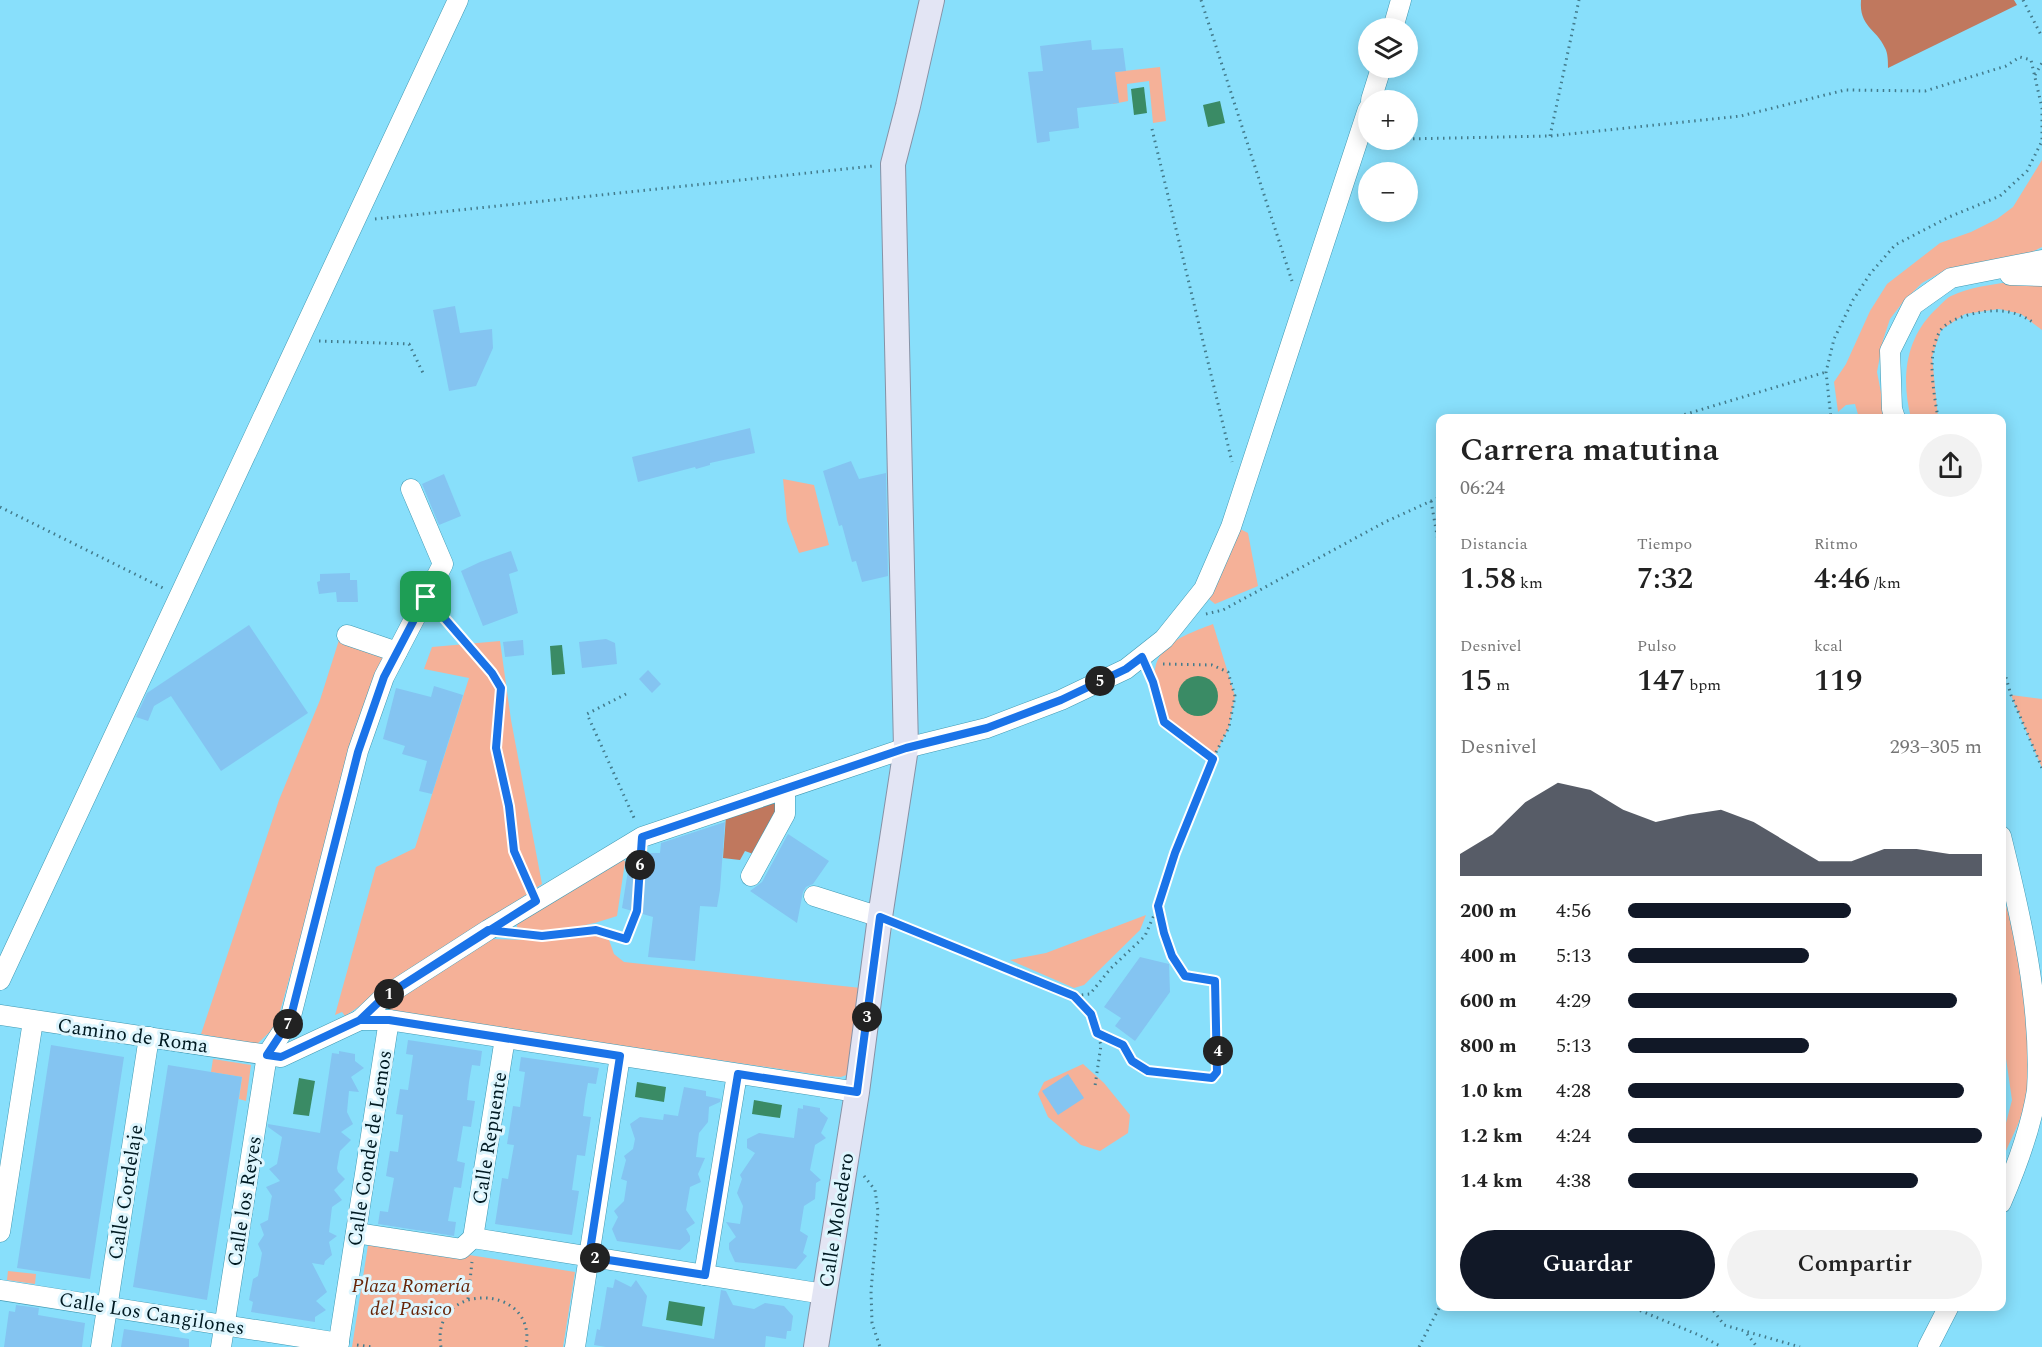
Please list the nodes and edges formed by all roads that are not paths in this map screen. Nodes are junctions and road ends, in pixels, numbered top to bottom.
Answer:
1 (459, 0) edge
2 (932, 0) edge
3 (1401, 0) edge
4 (1396, 18) edge
5 (1358, 140) edge
6 (2042, 260) edge
7 (1965, 274) junction
8 (2042, 276) edge
9 (1894, 414) edge
10 (411, 489) dead end
11 (347, 635) dead end
12 (397, 652) junction
13 (906, 748) junction
14 (785, 789) junction
15 (2006, 856) edge
16 (751, 876) dead end
17 (814, 896) dead end
18 (880, 917) junction
19 (0, 980) edge
20 (0, 1015) edge
21 (360, 1020) junction
22 (389, 1020) junction
23 (33, 1021) junction
24 (149, 1037) junction
25 (505, 1038) junction
26 (267, 1055) junction
27 (620, 1056) junction
28 (738, 1074) junction
29 (857, 1092) junction
30 (2006, 1191) edge
31 (0, 1232) edge
32 (356, 1233) junction
33 (473, 1238) junction
34 (589, 1257) junction
35 (705, 1275) junction
36 (0, 1290) edge
37 (824, 1294) junction
38 (108, 1306) junction
39 (1946, 1311) edge
40 (224, 1325) junction
41 (342, 1345) edge
42 (101, 1347) edge
43 (221, 1347) edge
44 (575, 1347) edge
45 (816, 1347) edge
46 (1928, 1347) edge

1 - 19 street
2 - 13 main road, Calle Moledero
3 - 4 street
5 - 13 street
6 - 7 street
7 - 8 street
7 - 9 street
10 - 12 street
11 - 12 street
12 - 26 street
13 - 14 street
13 - 18 main road, Calle Moledero
14 - 16 street
14 - 21 street
15 - 30 street
17 - 18 street
18 - 29 main road, Calle Moledero
20 - 23 street, Camino de Roma
21 - 22 street
21 - 26 street, Camino de Roma
22 - 25 street
22 - 32 street, Calle Conde de Lemos
23 - 24 street, Camino de Roma
23 - 31 street
24 - 26 street, Camino de Roma
24 - 38 street, Calle Cordelaje
25 - 27 street
25 - 33 street, Calle Repuente
26 - 40 street, Calle los Reyes
27 - 28 street
27 - 34 street
28 - 29 street
28 - 35 street
29 - 37 main road, Calle Moledero
32 - 33 street
32 - 41 street, Calle Conde de Lemos
33 - 34 street
34 - 35 street
34 - 44 street
35 - 37 street
36 - 38 street, Calle Los Cangilones
37 - 45 main road, Calle Moledero
38 - 40 street, Calle Los Cangilones
38 - 42 street, Calle Cordelaje
39 - 46 street
40 - 41 street, Calle Los Cangilones
40 - 43 street, Calle los Reyes

